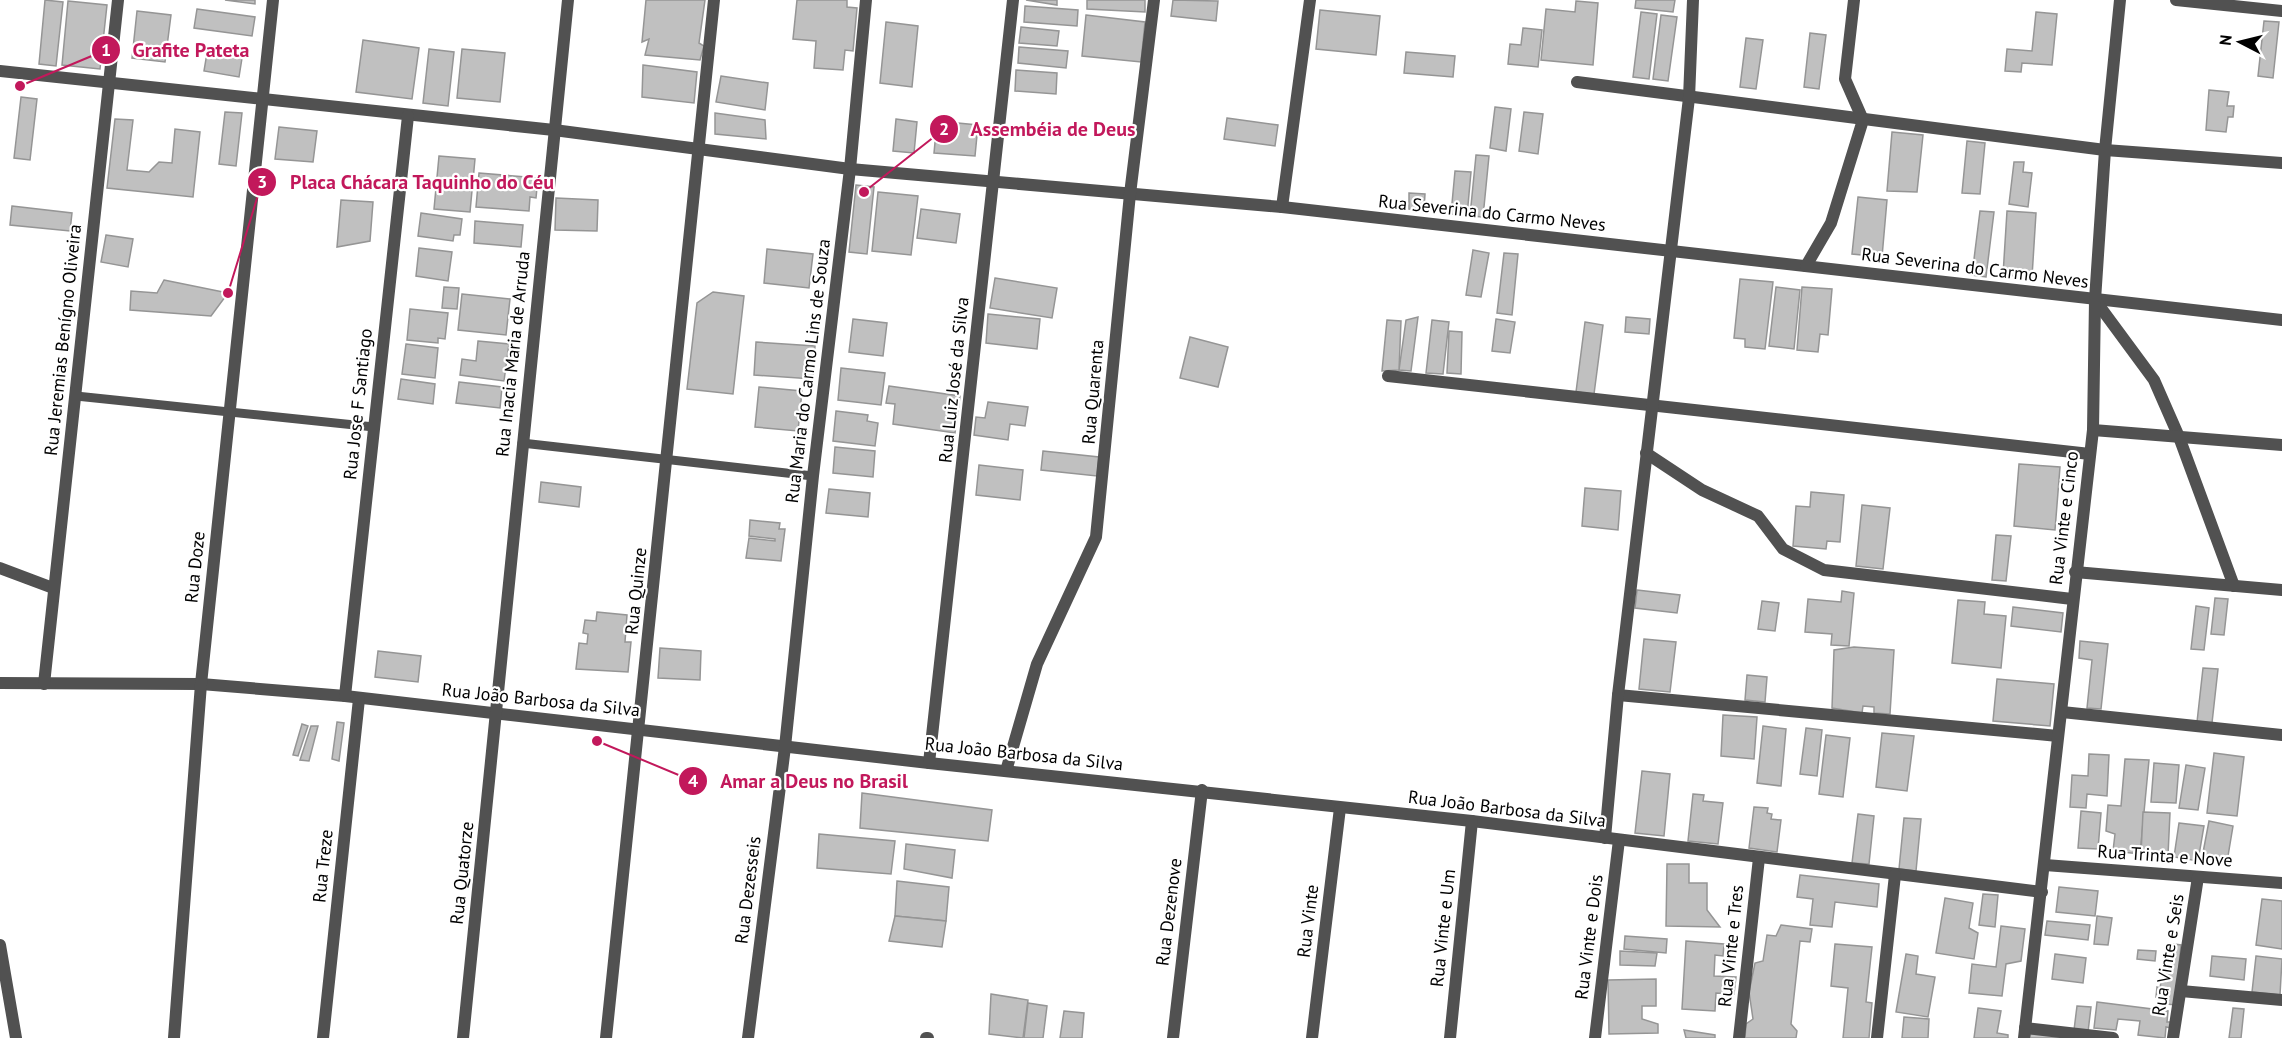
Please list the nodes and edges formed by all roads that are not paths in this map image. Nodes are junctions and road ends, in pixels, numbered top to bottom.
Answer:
1 (118, 0) edge
2 (273, 0) edge
3 (568, 0) edge
4 (714, 0) edge
5 (866, 0) edge
6 (1013, 0) edge
7 (1154, 0) edge
8 (1310, 0) edge
9 (1693, 0) edge
10 (1854, 0) edge
11 (2120, 0) edge
12 (2176, 0) edge
13 (2282, 11) edge
14 (0, 71) edge
15 (1577, 82) dead end
16 (109, 84) junction
17 (1689, 98) junction
18 (262, 100) junction
19 (408, 116) junction
20 (1863, 120) junction
21 (554, 130) junction
22 (698, 148) junction
23 (2105, 150) junction
24 (2282, 163) edge
25 (850, 169) junction
26 (994, 180) junction
27 (1130, 194) junction
28 (1282, 207) junction
29 (1671, 251) junction
30 (1806, 266) junction
31 (2095, 300) junction
32 (2282, 320) edge
33 (1388, 376) dead end
34 (76, 396) junction
35 (1652, 405) junction
36 (229, 411) junction
37 (374, 427) junction
38 (2093, 430) junction
39 (2179, 437) junction
40 (522, 443) junction
41 (2282, 445) edge
42 (1646, 453) junction
43 (2090, 454) junction
44 (667, 458) junction
45 (813, 476) junction
46 (0, 568) edge
47 (2075, 572) junction
48 (2234, 586) junction
49 (53, 588) junction
50 (2282, 590) edge
51 (2072, 599) junction
52 (0, 683) edge
53 (44, 684) junction
54 (201, 684) junction
55 (1617, 694) junction
56 (345, 696) junction
57 (359, 699) junction
58 (498, 712) junction
59 (2061, 712) junction
60 (640, 729) junction
61 (2282, 735) edge
62 (2058, 736) junction
63 (785, 747) junction
64 (929, 763) junction
65 (1006, 771) junction
66 (1202, 790) junction
67 (1340, 808) junction
68 (1472, 821) junction
69 (1605, 838) junction
70 (1619, 840) junction
71 (1759, 858) junction
72 (2045, 865) junction
73 (1895, 875) junction
74 (2198, 877) junction
75 (2282, 884) edge
76 (2042, 892) junction
77 (0, 945) edge
78 (2181, 991) junction
79 (2282, 1000) edge
80 (2024, 1033) edge
81 (16, 1038) edge
82 (174, 1038) edge
83 (322, 1038) edge
84 (463, 1038) edge
85 (606, 1038) edge
86 (748, 1038) edge
87 (1173, 1038) edge
88 (1312, 1038) edge
89 (1450, 1038) edge
90 (1595, 1038) edge
91 (1739, 1038) edge
92 (1877, 1038) edge
93 (2113, 1038) edge
94 (2174, 1038) edge

1 - 16 street, Rua Jeremias Benígno Oliveira
2 - 18 street, Rua Doze
3 - 21 street, Rua Inacia Maria de Arruda
4 - 22 street, Rua Quinze
5 - 25 street, Rua Maria do Carmo Lins de Souza
6 - 26 street, Rua Luiz José da Silva
7 - 27 street, Rua Quarenta
8 - 28 street
9 - 17 street
10 - 20 street
11 - 23 street, Rua Vinte e Cinco
12 - 13 street
14 - 16 street
15 - 17 street
16 - 18 street
16 - 34 street, Rua Jeremias Benígno Oliveira
17 - 20 street
17 - 29 street
18 - 19 street, Rua Severina do Carmo Neves
18 - 36 street, Rua Doze
19 - 21 street, Rua Severina do Carmo Neves
19 - 37 street, Rua Jose F Santiago
20 - 23 street
20 - 30 street
21 - 22 street, Rua Severina do Carmo Neves
21 - 40 street, Rua Inacia Maria de Arruda
22 - 25 street, Rua Severina do Carmo Neves
22 - 44 street, Rua Quinze
23 - 24 street
23 - 31 street, Rua Vinte e Cinco
25 - 26 street, Rua Severina do Carmo Neves
25 - 45 street, Rua Maria do Carmo Lins de Souza
26 - 27 street, Rua Severina do Carmo Neves
26 - 64 street, Rua Luiz José da Silva
27 - 28 street, Rua Severina do Carmo Neves
27 - 65 street, Rua Quarenta
28 - 29 street, Rua Severina do Carmo Neves
29 - 30 street, Rua Severina do Carmo Neves
29 - 35 street
30 - 31 street, Rua Severina do Carmo Neves
31 - 32 street, Rua Severina do Carmo Neves
31 - 38 street, Rua Vinte e Cinco
31 - 39 street
33 - 35 street
34 - 36 lane
34 - 49 street, Rua Jeremias Benígno Oliveira
35 - 42 street
35 - 43 street
36 - 37 lane
36 - 54 street, Rua Doze
37 - 56 street, Rua Jose F Santiago
38 - 39 street
38 - 43 street, Rua Vinte e Cinco
39 - 41 street
39 - 48 street
40 - 44 lane
40 - 58 street, Rua Inacia Maria de Arruda
42 - 51 street
42 - 55 street
43 - 47 street, Rua Vinte e Cinco
44 - 45 lane
44 - 60 street, Rua Quinze
45 - 63 street, Rua Maria do Carmo Lins de Souza
46 - 49 street
47 - 48 street
47 - 51 street, Rua Vinte e Cinco
48 - 50 street
49 - 53 street, Rua Jeremias Benígno Oliveira
51 - 59 street, Rua Vinte e Cinco
52 - 53 street, Rua João Barbosa da Silva
53 - 54 street, Rua João Barbosa da Silva
54 - 56 street, Rua João Barbosa da Silva
54 - 82 street, Rua Doze
55 - 62 street
55 - 69 street
56 - 57 street, Rua João Barbosa da Silva
57 - 58 street, Rua João Barbosa da Silva
57 - 83 street, Rua Treze
58 - 60 street, Rua João Barbosa da Silva
58 - 84 street, Rua Quatorze
59 - 61 street
59 - 62 street, Rua Vinte e Cinco
60 - 63 street, Rua João Barbosa da Silva
60 - 85 street, Rua Quinze
62 - 72 street, Rua Vinte e Cinco
63 - 64 street, Rua João Barbosa da Silva
63 - 86 street, Rua Dezesseis
64 - 65 street, Rua João Barbosa da Silva
65 - 66 street, Rua João Barbosa da Silva
66 - 67 street, Rua João Barbosa da Silva
66 - 87 street, Rua Dezenove
67 - 68 street, Rua João Barbosa da Silva
67 - 88 street, Rua Vinte
68 - 69 street, Rua João Barbosa da Silva
68 - 89 street, Rua Vinte e Um
69 - 70 street, Rua João Barbosa da Silva
70 - 71 street, Rua João Barbosa da Silva
70 - 90 street, Rua Vinte e Dois
71 - 73 street, Rua João Barbosa da Silva
71 - 91 street, Rua Vinte e Tres
72 - 74 street, Rua Trinta e Nove
72 - 76 street, Rua Vinte e Cinco
73 - 76 street, Rua João Barbosa da Silva
73 - 92 street
74 - 75 street, Rua Trinta e Nove
74 - 78 street, Rua Vinte e Seis
76 - 80 street, Rua Vinte e Cinco
77 - 81 street
78 - 79 street
78 - 94 street, Rua Vinte e Seis
80 - 93 street

